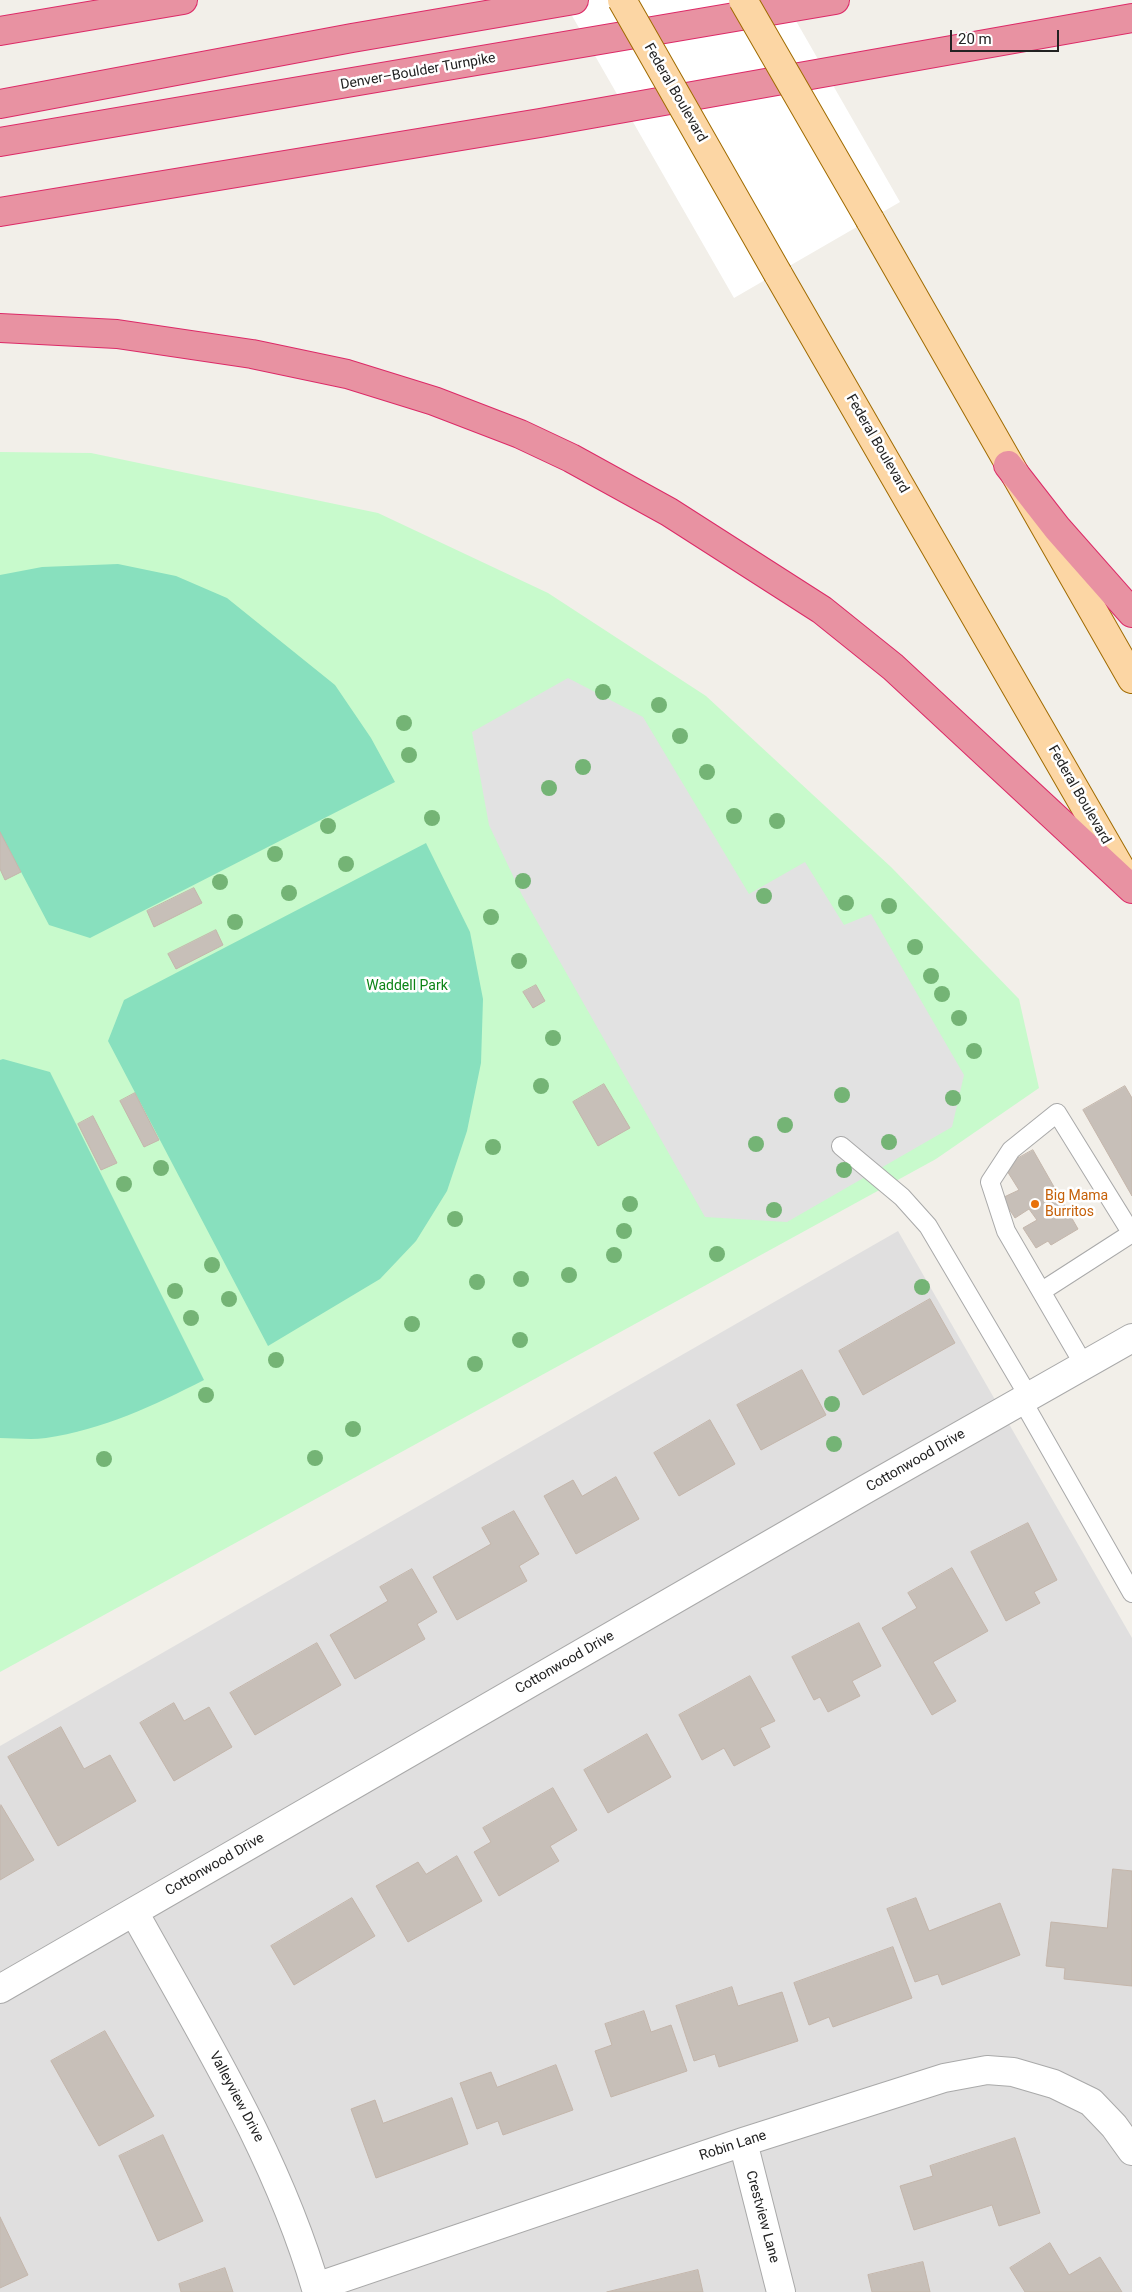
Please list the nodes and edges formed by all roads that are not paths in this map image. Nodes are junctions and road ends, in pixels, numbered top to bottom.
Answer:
1 (183, 0) edge
2 (574, 0) edge
3 (622, 0) edge
4 (744, 0) edge
5 (835, 0) edge
6 (1132, 18) edge
7 (0, 31) edge
8 (0, 104) edge
9 (0, 142) edge
10 (0, 212) edge
11 (0, 328) edge
12 (1008, 465) junction
13 (1132, 613) edge
14 (1132, 680) edge
15 (1132, 888) edge
16 (841, 1146) dead end
17 (1132, 1233) edge
18 (1042, 1291) junction
19 (1132, 1338) edge
20 (1084, 1365) junction
21 (1026, 1398) junction
22 (1132, 1593) edge
23 (134, 1912) junction
24 (0, 1989) edge
25 (743, 2142) junction
26 (1132, 2151) edge
27 (317, 2289) edge
28 (781, 2292) edge

1 - 7 highway
2 - 8 highway
3 - 15 main road, Federal Boulevard, bridge
4 - 12 main road, bridge
5 - 9 highway, Denver–Boulder Turnpike
6 - 10 highway
11 - 15 highway
12 - 13 highway
12 - 14 main road
16 - 21 lane
17 - 18 lane
17 - 18 lane
18 - 20 lane
19 - 20 street, Cottonwood Drive
20 - 21 street, Cottonwood Drive
21 - 22 lane
21 - 23 street, Cottonwood Drive
23 - 24 street, Cottonwood Drive
23 - 27 street, Valleyview Drive
25 - 26 street, Robin Lane
25 - 27 street, Robin Lane
25 - 28 street, Crestview Lane

